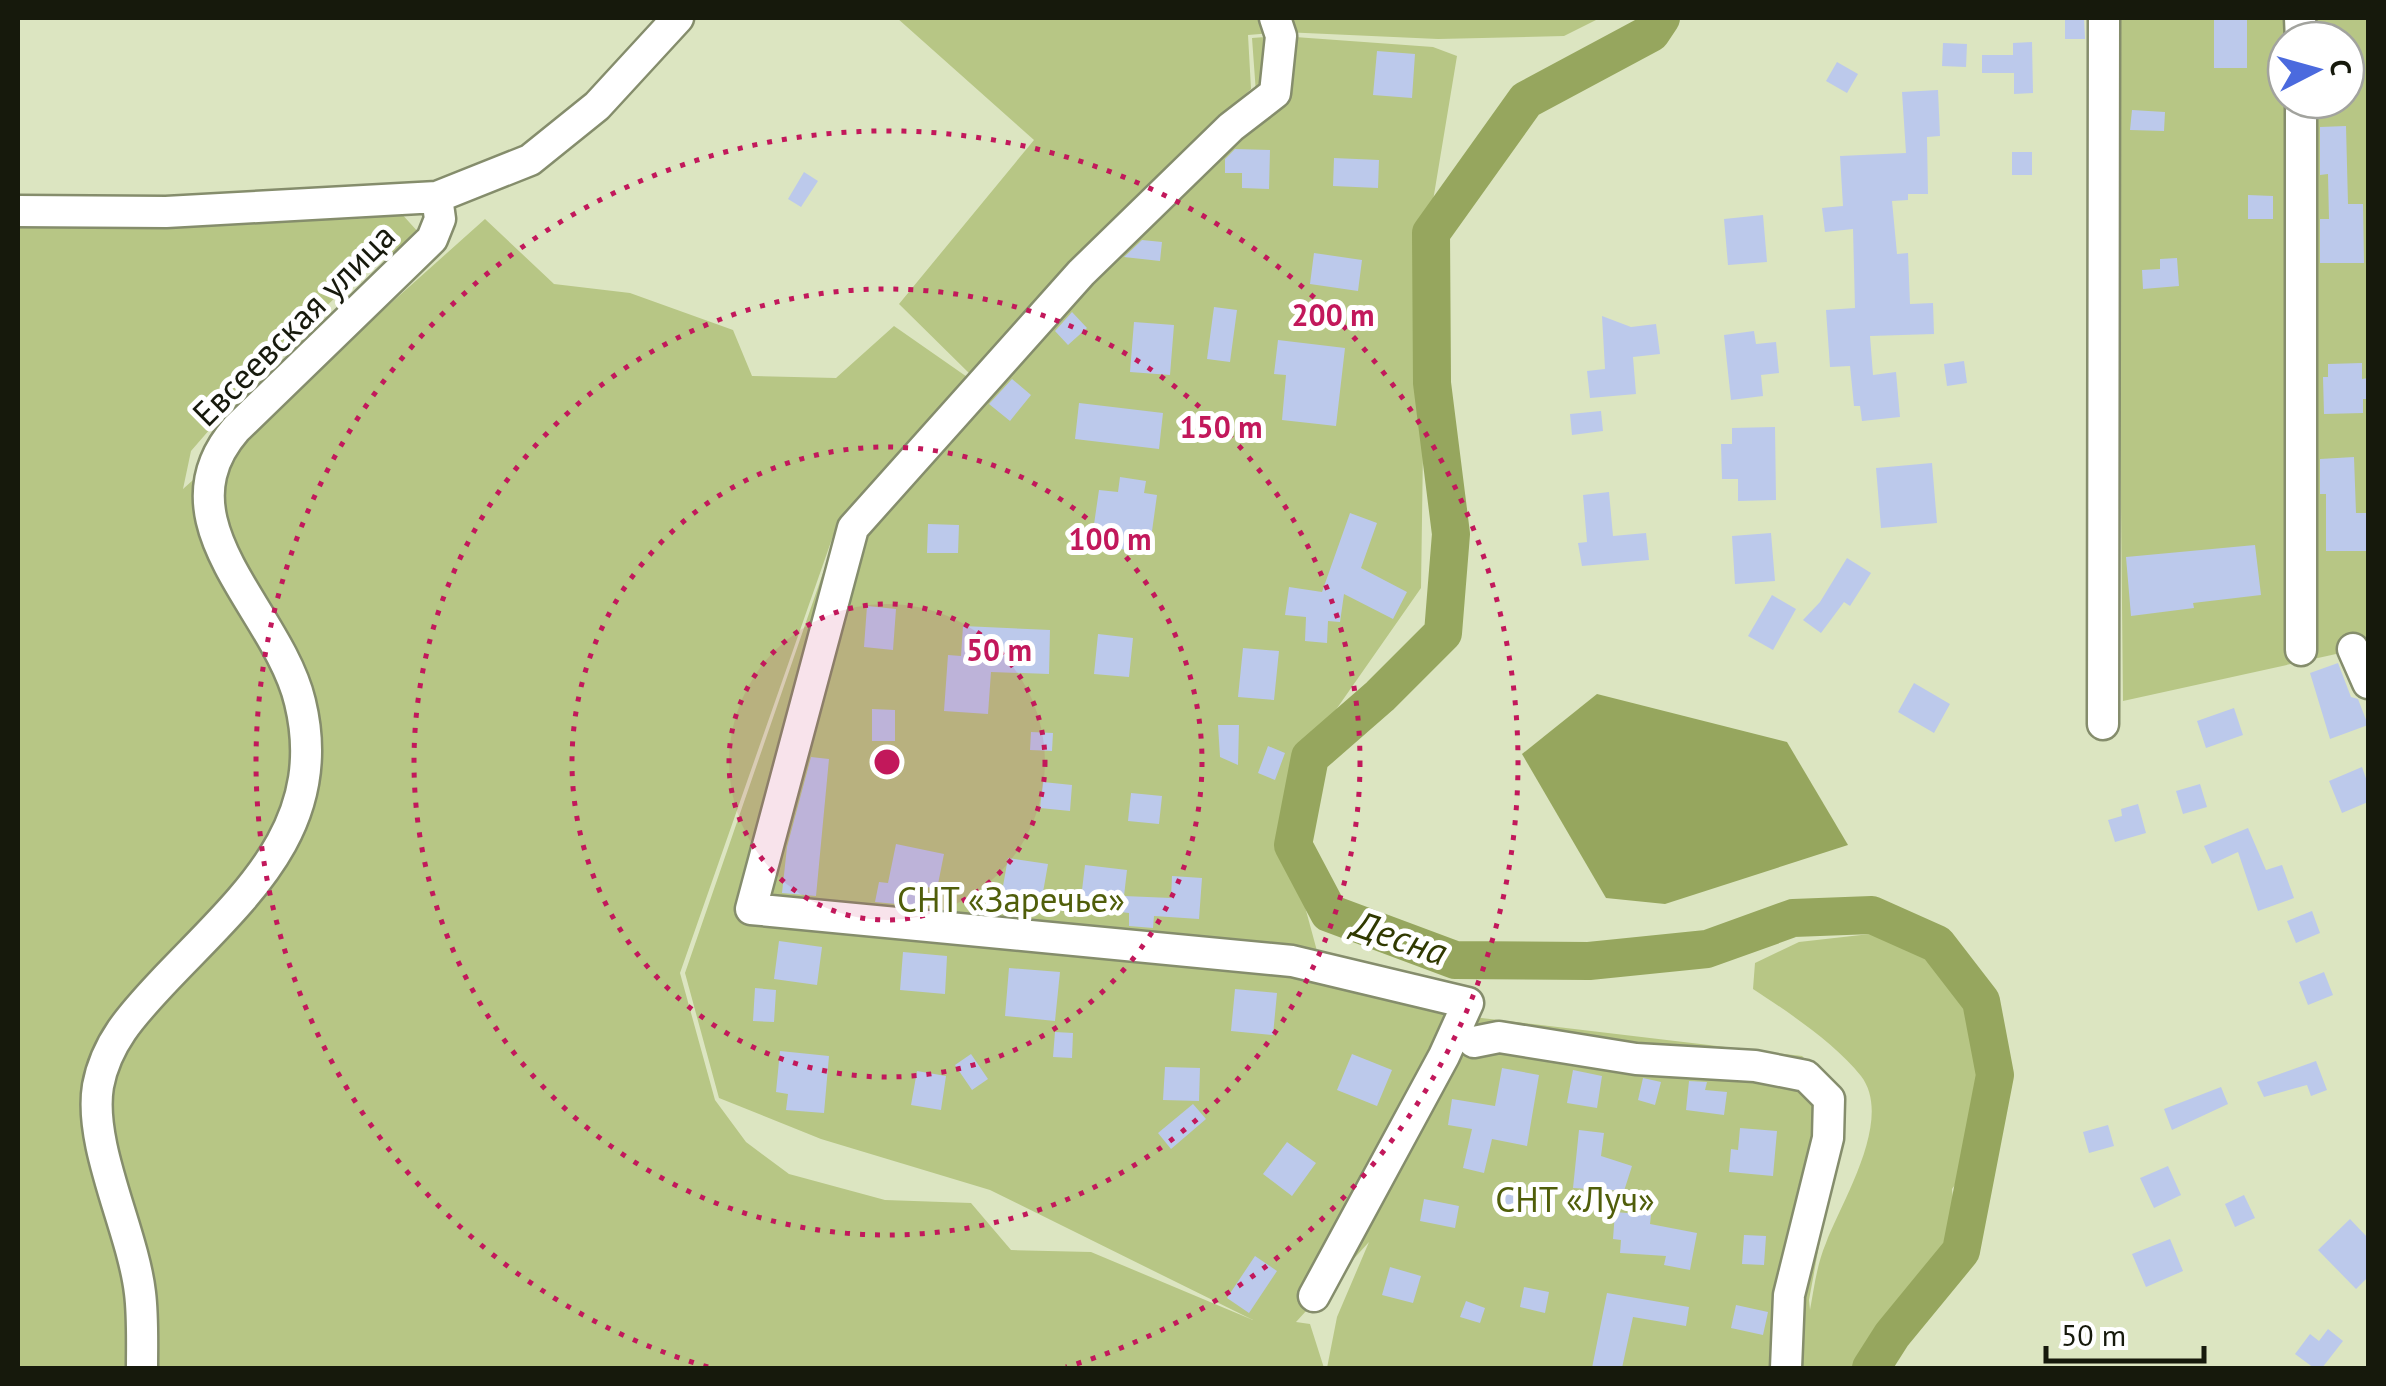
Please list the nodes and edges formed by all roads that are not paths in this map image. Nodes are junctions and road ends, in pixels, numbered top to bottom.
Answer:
1 (678, 18) edge
2 (1275, 18) edge
3 (2104, 18) edge
4 (2300, 120) edge
5 (437, 197) junction
6 (18, 211) edge
7 (2353, 649) dead end
8 (2301, 650) dead end
9 (2368, 683) edge
10 (2103, 724) dead end
11 (1474, 1042) dead end
12 (1314, 1296) dead end
13 (142, 1368) edge
14 (1786, 1368) edge

1 - 5 street
2 - 12 street
3 - 10 street
4 - 8 street
5 - 6 street, Евсеевская улица
5 - 13 street, Евсеевская улица
7 - 9 street
11 - 14 street

